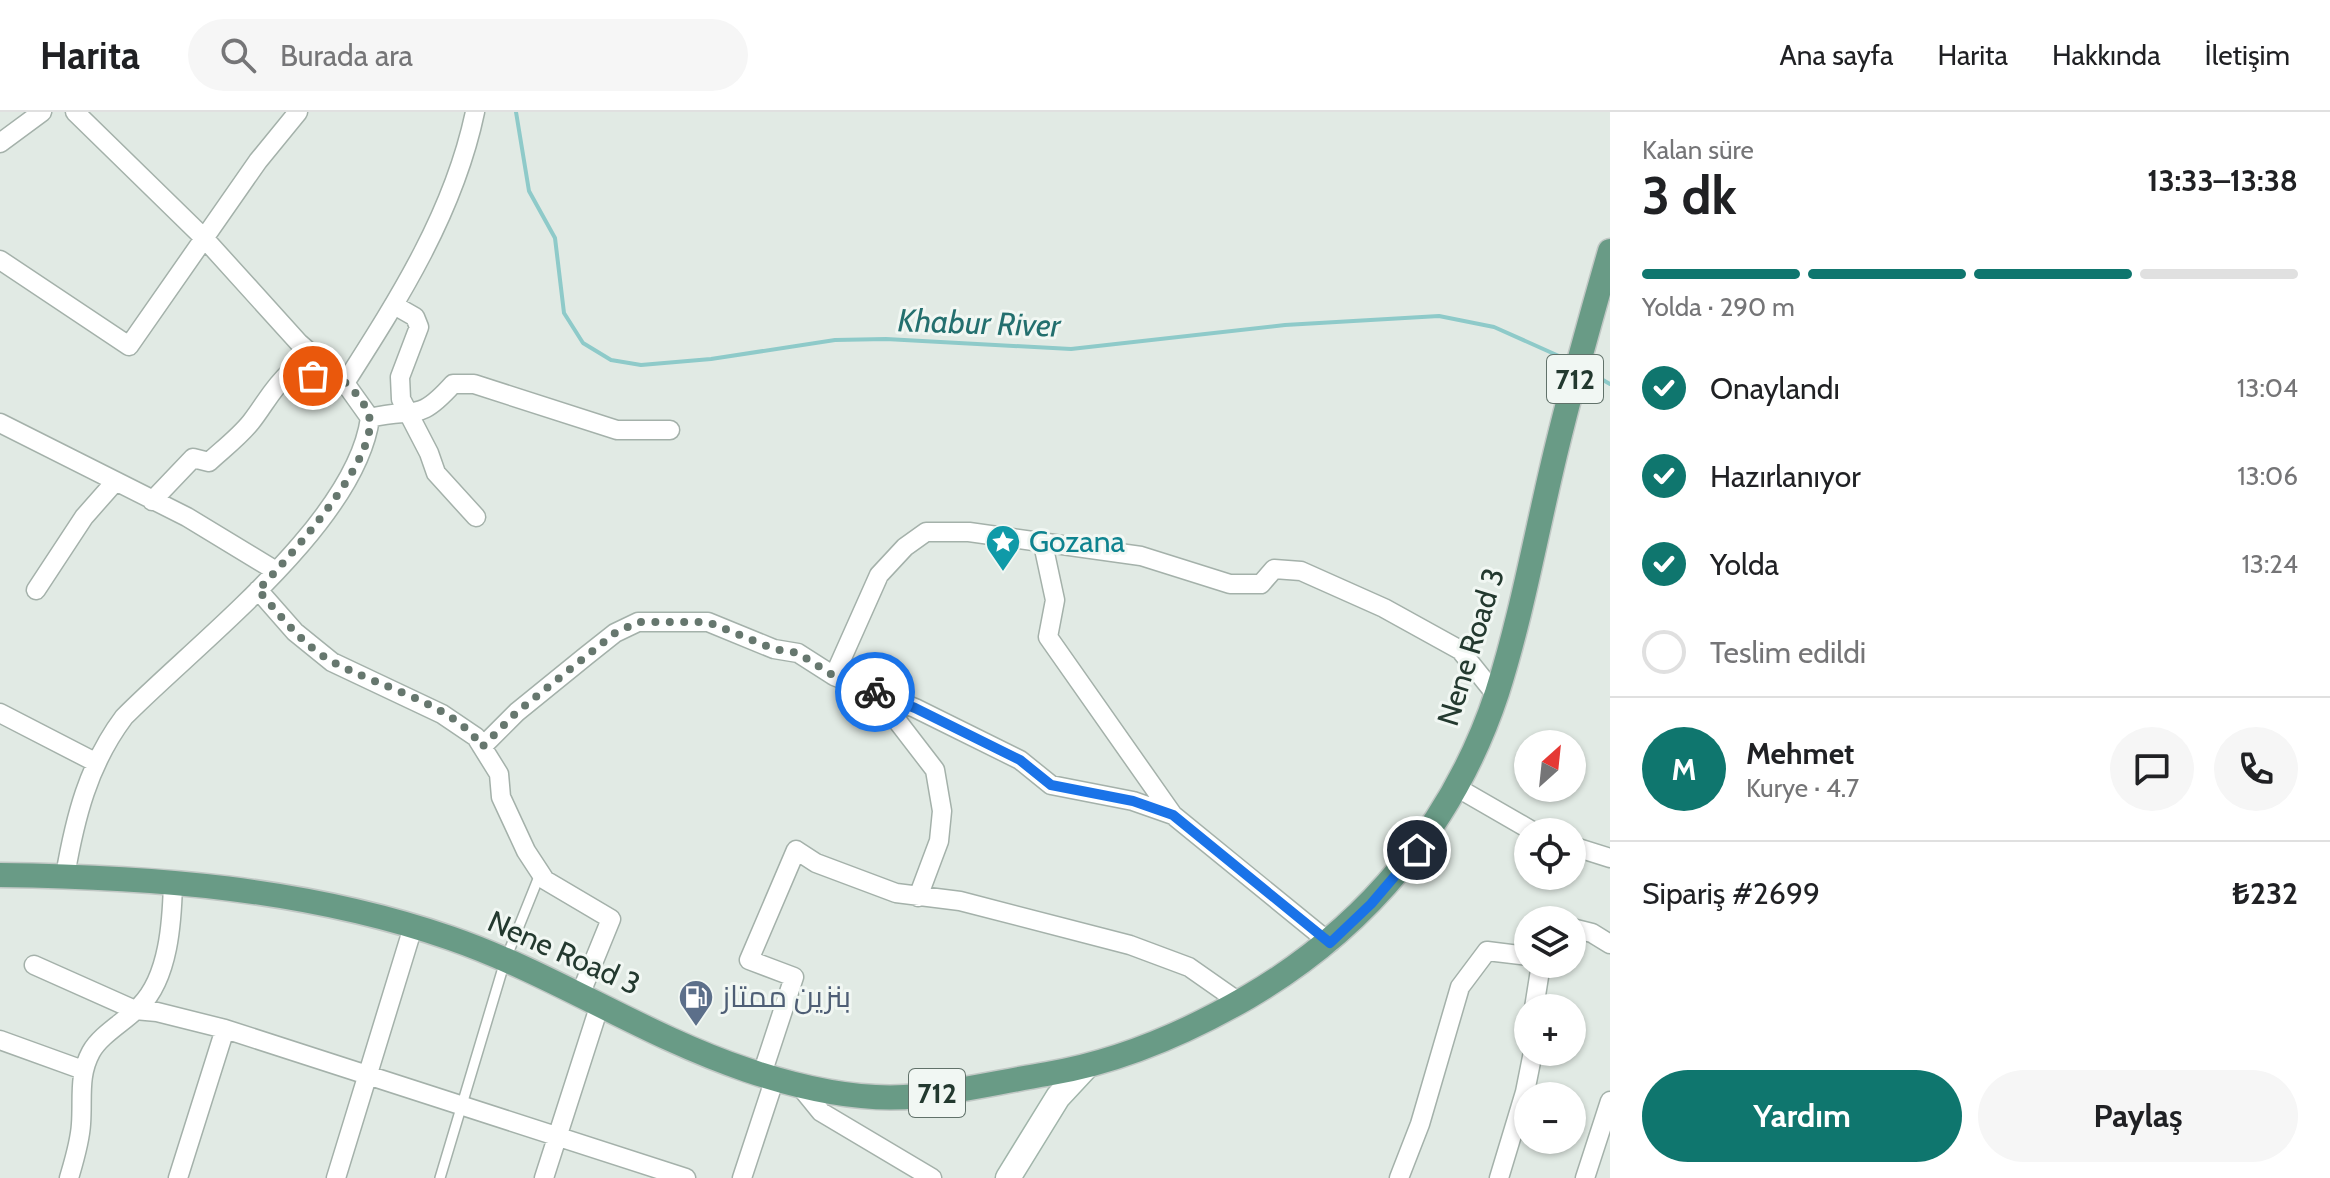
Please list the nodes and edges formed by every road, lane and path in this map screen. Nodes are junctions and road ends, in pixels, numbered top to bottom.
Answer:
1 (42, 112) edge
2 (75, 112) edge
3 (298, 112) edge
4 (475, 112) edge
5 (0, 143) edge
6 (204, 238) junction
7 (1610, 251) edge
8 (0, 260) edge
9 (394, 305) junction
10 (325, 365) junction
11 (345, 383) junction
12 (409, 414) junction
13 (370, 418) junction
14 (0, 423) edge
15 (670, 430) dead end
16 (114, 483) junction
17 (152, 501) junction
18 (476, 517) dead end
19 (1043, 544) junction
20 (276, 571) junction
21 (36, 590) dead end
22 (258, 590) junction
23 (834, 676) junction
24 (875, 692) junction
25 (1496, 695) junction
26 (0, 713) edge
27 (482, 747) junction
28 (95, 762) junction
29 (1456, 787) junction
30 (1173, 815) junction
31 (1514, 820) edge
32 (1586, 850) edge
33 (1610, 858) edge
34 (541, 873) junction
35 (0, 875) edge
36 (65, 876) junction
37 (173, 883) junction
38 (918, 897) junction
39 (413, 927) junction
40 (1586, 932) edge
41 (1330, 943) junction
42 (1610, 944) edge
43 (1514, 954) edge
44 (505, 961) junction
45 (34, 965) dead end
46 (590, 999) junction
47 (1239, 1002) junction
48 (135, 1010) junction
49 (225, 1029) junction
50 (0, 1040) edge
51 (1530, 1066) edge
52 (1085, 1068) junction
53 (83, 1070) junction
54 (367, 1075) junction
55 (768, 1076) junction
56 (799, 1085) junction
57 (1610, 1101) edge
58 (461, 1104) junction
59 (556, 1135) junction
60 (646, 1171) edge
61 (69, 1178) edge
62 (178, 1178) edge
63 (336, 1178) edge
64 (440, 1178) edge
65 (544, 1178) edge
66 (686, 1178) edge
67 (742, 1178) edge
68 (932, 1178) edge
69 (1008, 1178) edge
70 (1399, 1178) edge
71 (1499, 1178) edge
72 (1585, 1178) edge

1 - 5 street
2 - 6 street
3 - 6 street
4 - 9 street
6 - 8 street
6 - 10 street
7 - 25 main road, Nene Road 3 / 712
9 - 11 street
9 - 12 street
10 - 11 street
10 - 17 street
11 - 13 street
12 - 13 street
12 - 15 street
12 - 18 street
13 - 20 street
14 - 16 street
16 - 17 street
16 - 21 street
17 - 20 street
19 - 23 street
19 - 25 street
19 - 30 street
20 - 22 street
22 - 27 street
22 - 28 street
23 - 24 street
23 - 27 street
24 - 30 street
24 - 38 street
25 - 29 main road, Nene Road 3 / 712
26 - 28 street
27 - 34 street
28 - 36 street
29 - 31 street
29 - 41 main road, Nene Road 3 / 712
30 - 41 street
32 - 33 street
34 - 44 lane
34 - 46 street
35 - 36 main road, Nene Road 3 / 712
36 - 37 main road, Nene Road 3 / 712
37 - 39 main road, Nene Road 3 / 712
37 - 48 street
38 - 47 street
38 - 55 street
39 - 44 main road, Nene Road 3 / 712
39 - 54 street
40 - 42 street
41 - 47 main road, Nene Road 3 / 712
43 - 70 street
44 - 46 main road, Nene Road 3 / 712
44 - 58 lane
45 - 48 street
46 - 55 main road, Nene Road 3 / 712
46 - 59 street
47 - 52 main road, Nene Road 3 / 712
48 - 49 street
48 - 53 street
49 - 54 street
49 - 62 street
50 - 53 street
51 - 71 street
52 - 56 main road, Nene Road 3 / 712
52 - 69 street
53 - 61 street
54 - 58 street
54 - 63 street
55 - 56 main road, Nene Road 3 / 712
55 - 67 street
56 - 68 street
57 - 72 street
58 - 59 street
58 - 64 lane
59 - 60 street
59 - 65 street
60 - 66 street

